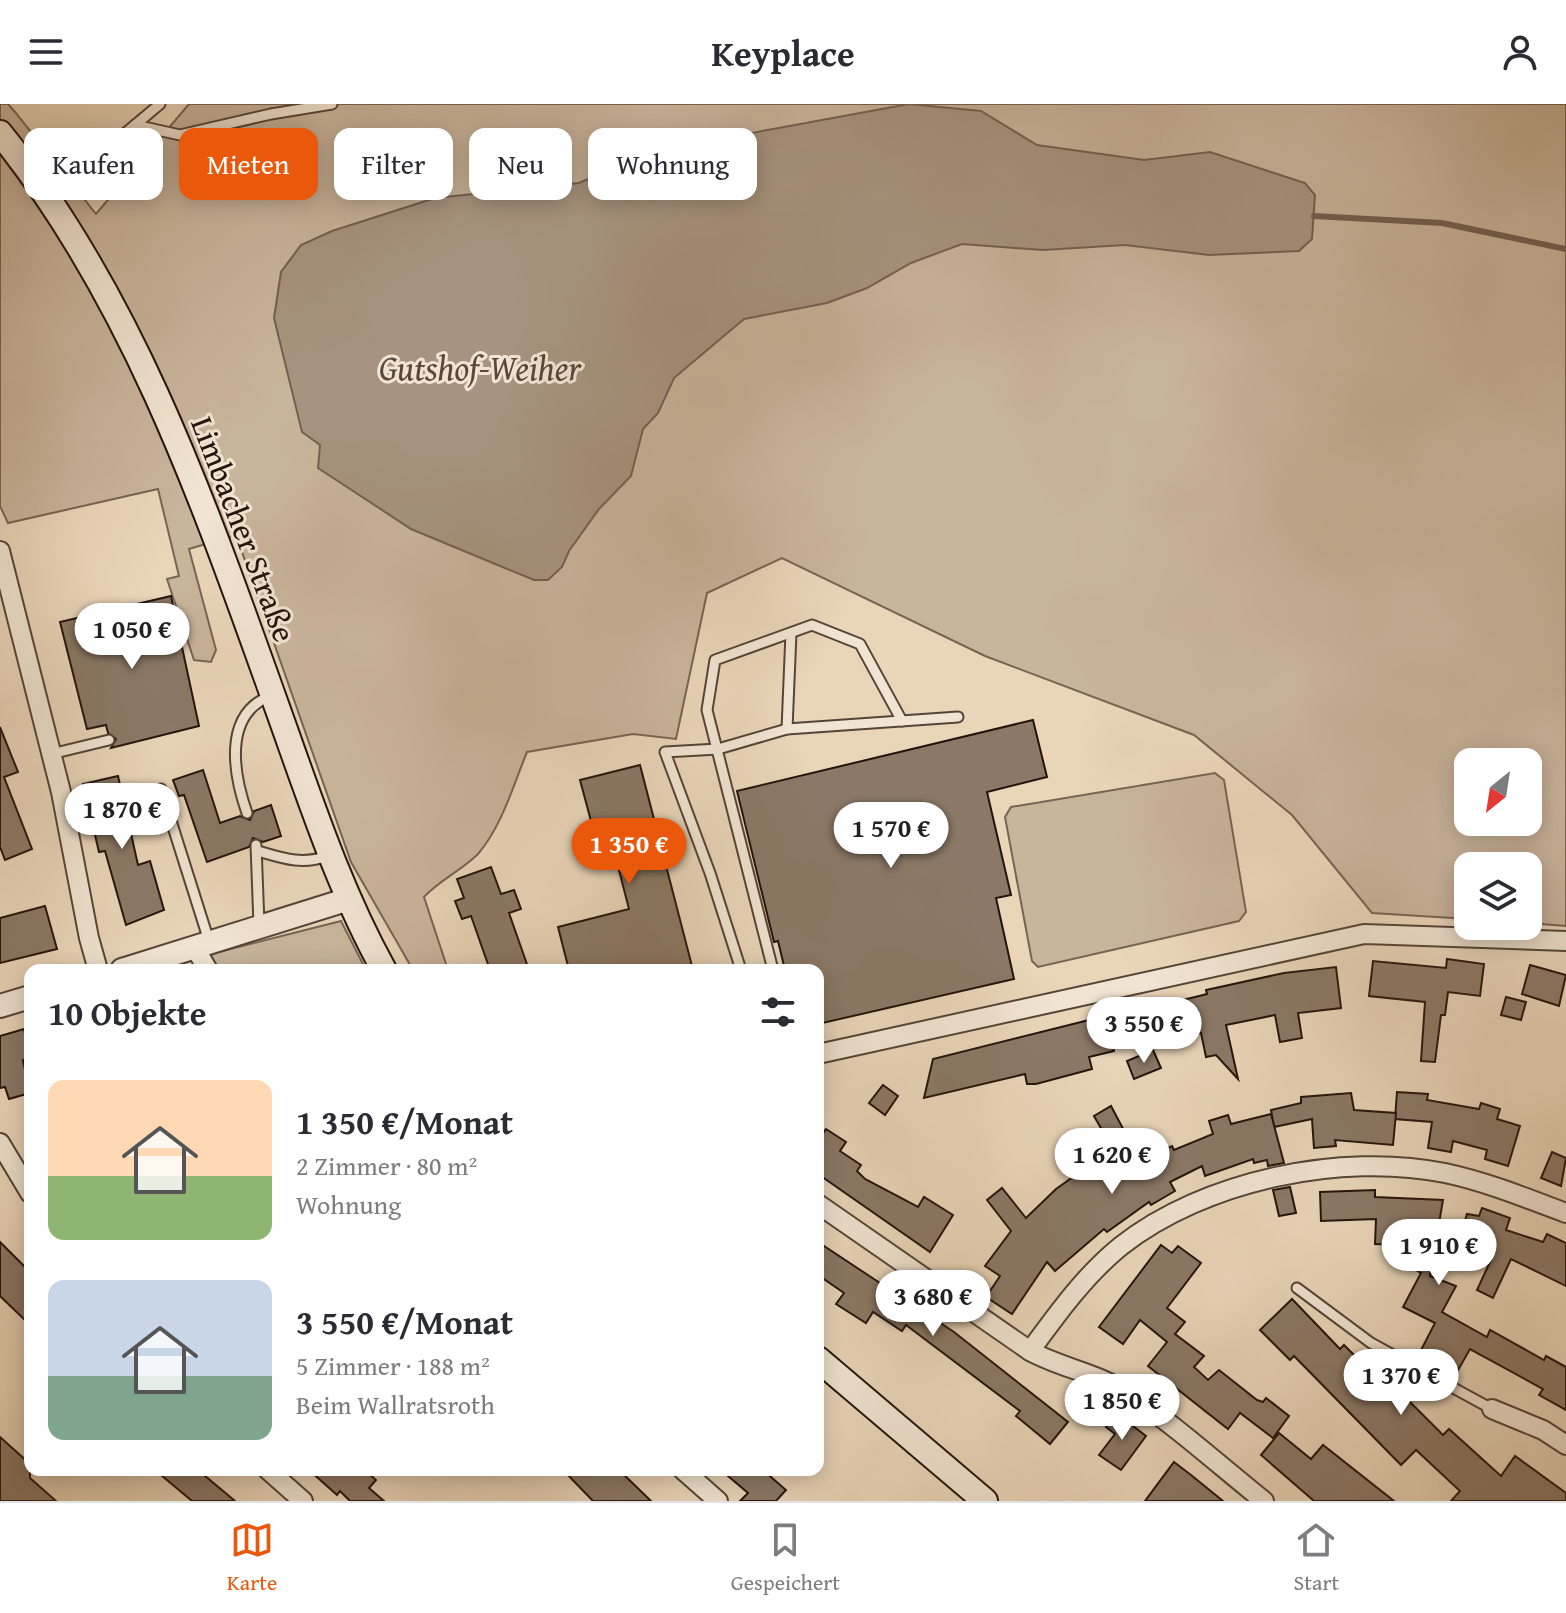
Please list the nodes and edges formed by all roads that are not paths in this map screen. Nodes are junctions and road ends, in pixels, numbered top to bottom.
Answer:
1 (160, 104) edge
2 (332, 104) edge
3 (135, 125) junction
4 (131, 128) edge
5 (0, 133) edge
6 (24, 166) edge
7 (49, 200) edge
8 (0, 551) edge
9 (791, 633) junction
10 (273, 695) junction
11 (958, 717) dead end
12 (902, 721) junction
13 (787, 729) junction
14 (109, 740) dead end
15 (718, 749) junction
16 (51, 754) junction
17 (161, 789) dead end
18 (247, 813) dead end
19 (330, 855) junction
20 (349, 899) junction
21 (259, 929) junction
22 (1566, 941) edge
23 (203, 946) junction
24 (97, 964) edge
25 (142, 964) edge
26 (207, 964) edge
27 (381, 964) edge
28 (739, 964) edge
29 (772, 964) edge
30 (24, 999) edge
31 (0, 1006) edge
32 (824, 1053) edge
33 (0, 1143) edge
34 (24, 1183) edge
35 (824, 1208) edge
36 (1566, 1213) edge
37 (1297, 1288) dead end
38 (1030, 1351) junction
39 (824, 1364) edge
40 (1492, 1409) joint
41 (1566, 1445) edge
42 (275, 1476) edge
43 (690, 1476) edge
44 (303, 1501) edge
45 (718, 1501) edge
46 (985, 1501) edge
47 (1264, 1501) edge

1 - 3 lane
2 - 3 lane
3 - 4 lane
5 - 6 main road, Limbacher Straße
7 - 10 main road, Limbacher Straße
8 - 16 street
9 - 12 lane
9 - 13 lane
9 - 15 lane
10 - 18 lane
10 - 19 main road, Limbacher Straße
11 - 12 lane
12 - 13 lane
13 - 15 lane
14 - 16 lane
15 - 28 lane
15 - 29 lane
16 - 24 street
17 - 23 lane
19 - 20 main road, Limbacher Straße
19 - 21 lane
20 - 21 street
20 - 27 main road, Limbacher Straße
21 - 23 street
22 - 32 street
23 - 25 street
23 - 26 street
30 - 31 street
33 - 34 street
35 - 38 street
36 - 38 street
37 - 40 lane
38 - 47 street
39 - 46 main road
40 - 41 street
42 - 44 street
43 - 45 street

